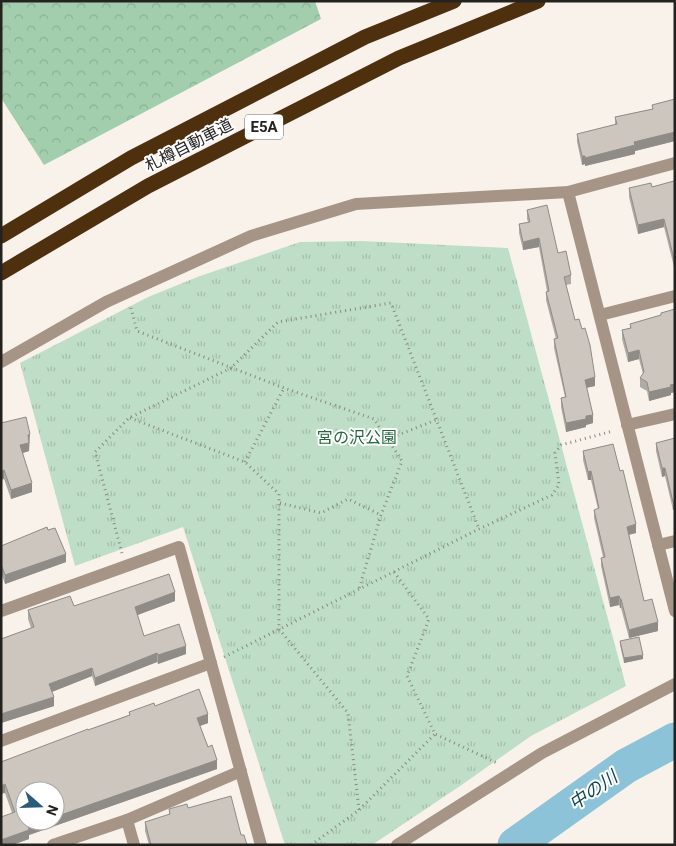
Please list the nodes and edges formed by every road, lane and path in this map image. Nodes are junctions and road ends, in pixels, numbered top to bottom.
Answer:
1 (454, 1) edge
2 (538, 1) edge
3 (675, 163) edge
4 (568, 192) junction
5 (1, 236) edge
6 (1, 273) edge
7 (127, 293) junction
8 (675, 296) edge
9 (600, 315) junction
10 (1, 362) edge
11 (232, 368) junction
12 (284, 388) junction
13 (675, 414) edge
14 (129, 418) junction
15 (436, 420) junction
16 (627, 425) junction
17 (613, 431) dead end
18 (387, 439) junction
19 (244, 462) junction
20 (280, 503) junction
21 (381, 515) junction
22 (480, 529) junction
23 (675, 541) edge
24 (658, 546) junction
25 (125, 566) junction
26 (394, 572) junction
27 (359, 589) junction
28 (1, 611) edge
29 (675, 611) edge
30 (279, 629) junction
31 (211, 663) junction
32 (675, 684) edge
33 (435, 734) junction
34 (1, 741) edge
35 (241, 771) junction
36 (514, 771) junction
37 (359, 810) junction
38 (127, 820) junction
39 (53, 845) edge
40 (134, 845) edge
41 (261, 845) edge
42 (311, 845) edge
43 (397, 845) edge

1 - 5 highway, 札樽自動車道 / E5A
2 - 6 highway, 札樽自動車道 / E5A
3 - 4 street
4 - 7 street
4 - 9 street
7 - 10 street
7 - 11 path
8 - 9 street
9 - 16 street
11 - 12 path
11 - 14 path
11 - 15 path
12 - 18 path
12 - 19 path
13 - 16 street
14 - 19 path
14 - 25 path
15 - 18 path
15 - 22 path
16 - 24 street
17 - 22 path
18 - 21 path
19 - 20 path
20 - 21 path
20 - 30 path
21 - 27 path
22 - 26 path
23 - 24 street
24 - 29 street
25 - 28 street
25 - 31 street
26 - 27 path
26 - 33 path
27 - 30 path
30 - 31 path
30 - 37 path
31 - 34 street
31 - 35 street
32 - 36 street
33 - 36 path
33 - 37 path
35 - 38 street
35 - 41 street
36 - 43 street
37 - 42 path
38 - 39 street
38 - 40 street

